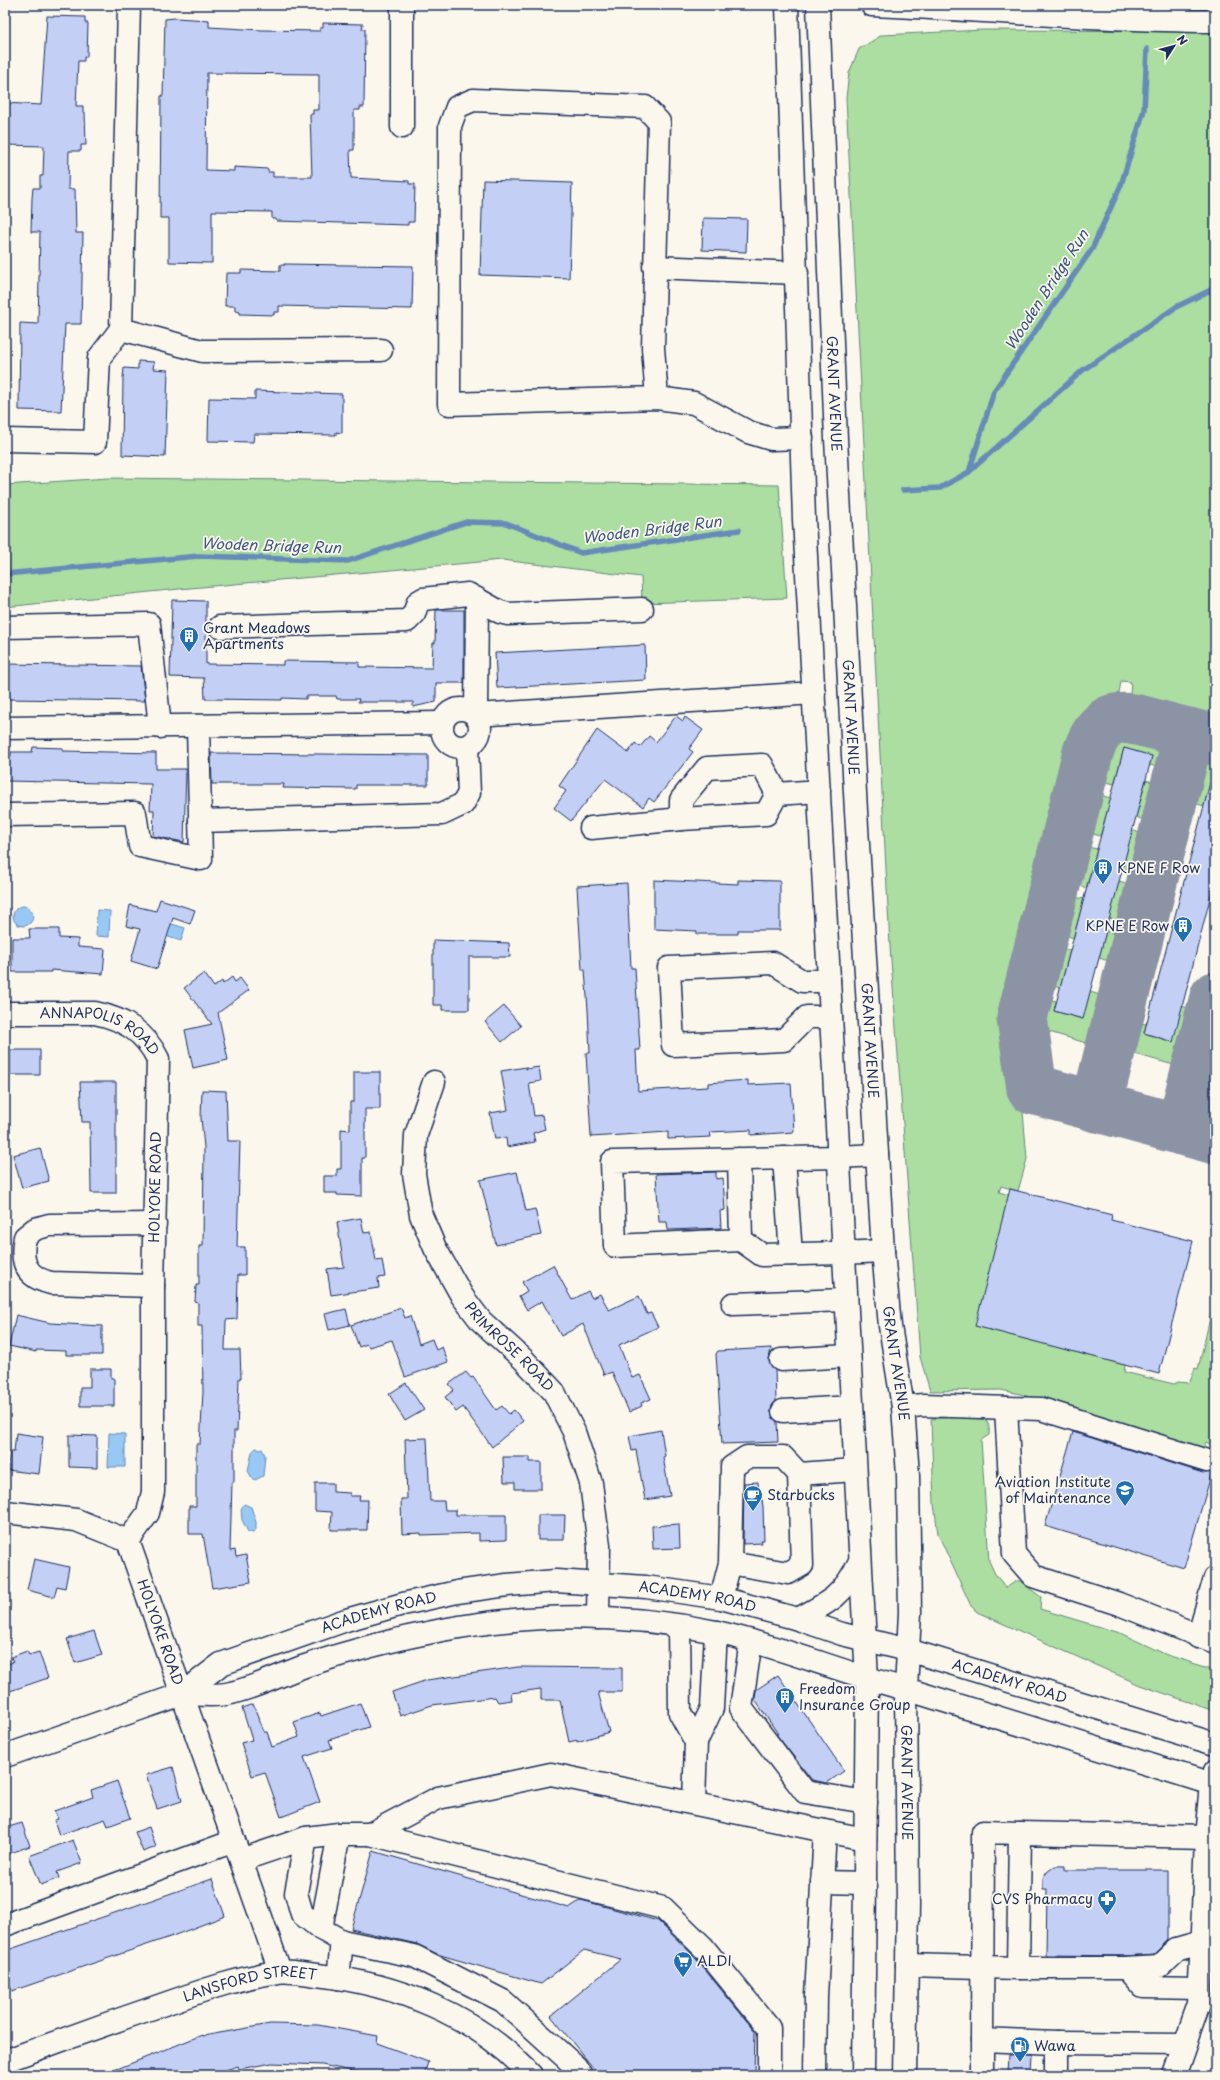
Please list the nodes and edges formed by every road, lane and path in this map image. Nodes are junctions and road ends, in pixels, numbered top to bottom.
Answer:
1 (129, 5) edge
2 (402, 5) edge
3 (787, 5) edge
4 (818, 5) edge
5 (872, 5) edge
6 (1004, 9) edge
7 (1072, 11) edge
8 (1215, 21) edge
9 (402, 127) dead end
10 (654, 267) junction
11 (797, 273) junction
12 (121, 329) junction
13 (381, 350) dead end
14 (657, 398) junction
15 (802, 438) junction
16 (836, 439) junction
17 (5, 440) edge
18 (477, 599) junction
19 (642, 609) dead end
20 (5, 626) edge
21 (220, 628) dead end
22 (814, 693) junction
23 (476, 715) junction
24 (442, 723) junction
25 (198, 726) junction
26 (160, 727) junction
27 (5, 728) edge
28 (467, 747) junction
29 (819, 791) junction
30 (777, 794) junction
31 (5, 815) edge
32 (681, 819) junction
33 (200, 821) junction
34 (591, 828) dead end
35 (829, 981) junction
36 (5, 1013) edge
37 (831, 1017) junction
38 (434, 1082) dead end
39 (157, 1088) joint
40 (877, 1155) junction
41 (838, 1157) junction
42 (784, 1158) junction
43 (739, 1159) junction
44 (155, 1224) junction
45 (741, 1240) junction
46 (883, 1251) junction
47 (842, 1253) junction
48 (791, 1254) junction
49 (153, 1286) junction
50 (845, 1300) junction
51 (733, 1304) dead end
52 (848, 1356) junction
53 (781, 1360) dead end
54 (851, 1407) junction
55 (903, 1407) junction
56 (1006, 1408) junction
57 (782, 1411) dead end
58 (1207, 1460) dead end
59 (855, 1470) junction
60 (799, 1474) junction
61 (5, 1512) edge
62 (128, 1541) junction
63 (860, 1561) junction
64 (730, 1563) junction
65 (599, 1583) junction
66 (1214, 1584) edge
67 (721, 1598) junction
68 (598, 1618) junction
69 (798, 1619) junction
70 (679, 1626) junction
71 (716, 1632) junction
72 (864, 1639) junction
73 (1207, 1640) edge
74 (751, 1641) junction
75 (908, 1650) junction
76 (867, 1679) junction
77 (906, 1689) junction
78 (182, 1694) junction
79 (696, 1742) junction
80 (1215, 1744) edge
81 (5, 1756) edge
82 (1214, 1780) edge
83 (866, 1802) junction
84 (694, 1803) junction
85 (824, 1830) junction
86 (1020, 1833) junction
87 (339, 1834) junction
88 (370, 1834) junction
89 (306, 1838) junction
90 (1206, 1838) junction
91 (866, 1839) junction
92 (238, 1850) junction
93 (822, 1882) junction
94 (865, 1882) junction
95 (5, 1925) edge
96 (321, 1929) junction
97 (342, 1941) junction
98 (1201, 1943) junction
99 (907, 1965) junction
100 (982, 1967) junction
101 (1018, 1968) junction
102 (1126, 1968) junction
103 (280, 1971) junction
104 (338, 1978) junction
105 (1200, 1988) junction
106 (982, 2040) junction
107 (1057, 2043) junction
108 (1184, 2044) junction
109 (5, 2061) edge
110 (531, 2075) edge
111 (581, 2075) edge
112 (769, 2075) edge
113 (815, 2075) edge
114 (863, 2075) edge
115 (905, 2075) edge
116 (982, 2075) edge
117 (1057, 2075) edge
118 (1174, 2075) edge

1 - 12 main road
2 - 9 main road
3 - 11 main road
4 - 16 main road, GRANT AVENUE
5 - 6 main road
6 - 7 main road
7 - 8 main road
10 - 11 main road
10 - 14 main road
10 - 14 main road
11 - 15 main road
12 - 13 main road
12 - 17 main road
14 - 15 main road
15 - 16 main road
15 - 22 main road
16 - 40 main road, GRANT AVENUE
18 - 19 main road
18 - 21 main road
18 - 23 main road
20 - 26 main road
22 - 23 main road
22 - 29 main road
23 - 24 main road
23 - 28 main road
24 - 25 main road
24 - 28 main road
25 - 26 main road
25 - 33 main road
26 - 27 main road
28 - 33 main road
29 - 30 main road
29 - 35 main road
30 - 32 main road
30 - 32 main road
31 - 33 main road
32 - 34 main road
35 - 37 main road
35 - 37 main road
36 - 39 main road, ANNAPOLIS ROAD
37 - 41 main road
38 - 65 main road, PRIMROSE ROAD
39 - 44 main road, HOLYOKE ROAD
40 - 41 main road
40 - 46 main road, GRANT AVENUE
41 - 42 main road
41 - 47 main road
42 - 43 main road
42 - 48 main road
43 - 45 main road
43 - 45 main road
44 - 49 main road, HOLYOKE ROAD
44 - 49 main road
45 - 48 main road
46 - 47 main road
46 - 55 main road, GRANT AVENUE
47 - 48 main road
47 - 50 main road
49 - 62 main road, HOLYOKE ROAD
50 - 51 main road
50 - 52 main road
52 - 53 main road
52 - 54 main road
54 - 57 main road
54 - 59 main road
55 - 56 main road
55 - 75 main road, GRANT AVENUE
56 - 58 main road
56 - 73 main road
59 - 60 main road
59 - 63 main road
60 - 64 main road
60 - 64 main road
61 - 62 main road
62 - 78 main road, HOLYOKE ROAD
63 - 69 main road
63 - 72 main road
64 - 67 main road
65 - 67 main road, ACADEMY ROAD
65 - 68 main road, PRIMROSE ROAD
65 - 78 main road, ACADEMY ROAD
66 - 73 main road
67 - 69 main road, ACADEMY ROAD
68 - 70 main road, ACADEMY ROAD
68 - 78 main road, ACADEMY ROAD
69 - 72 main road, ACADEMY ROAD
70 - 71 main road, ACADEMY ROAD
70 - 79 main road
71 - 74 main road, ACADEMY ROAD
71 - 79 main road
72 - 75 main road, ACADEMY ROAD
72 - 76 main road
74 - 76 main road, ACADEMY ROAD
74 - 83 main road
75 - 77 main road, GRANT AVENUE
75 - 80 main road, ACADEMY ROAD
76 - 77 main road, ACADEMY ROAD
76 - 83 main road
77 - 82 main road, ACADEMY ROAD
77 - 99 main road, GRANT AVENUE
78 - 81 main road, ACADEMY ROAD
78 - 92 main road, HOLYOKE ROAD
79 - 84 main road
82 - 90 main road
83 - 91 main road
84 - 85 main road
84 - 88 main road
85 - 91 main road
85 - 93 main road
86 - 90 main road
86 - 100 main road
86 - 101 main road
87 - 88 main road
87 - 89 main road
87 - 96 main road
88 - 112 main road
89 - 92 main road
89 - 96 main road
90 - 98 main road
91 - 94 main road
92 - 95 main road
92 - 103 main road, HOLYOKE ROAD
93 - 94 main road
93 - 113 main road
94 - 114 main road
96 - 97 main road
97 - 104 main road
97 - 111 main road
98 - 102 main road
98 - 105 main road
99 - 100 main road
99 - 115 main road, GRANT AVENUE
100 - 101 main road
100 - 106 main road
101 - 102 main road
102 - 105 main road
103 - 104 main road, LANSFORD STREET
103 - 109 main road, LANSFORD STREET
104 - 110 main road, LANSFORD STREET
105 - 108 main road
106 - 107 main road
106 - 116 main road
107 - 108 main road
107 - 117 main road
108 - 118 main road

